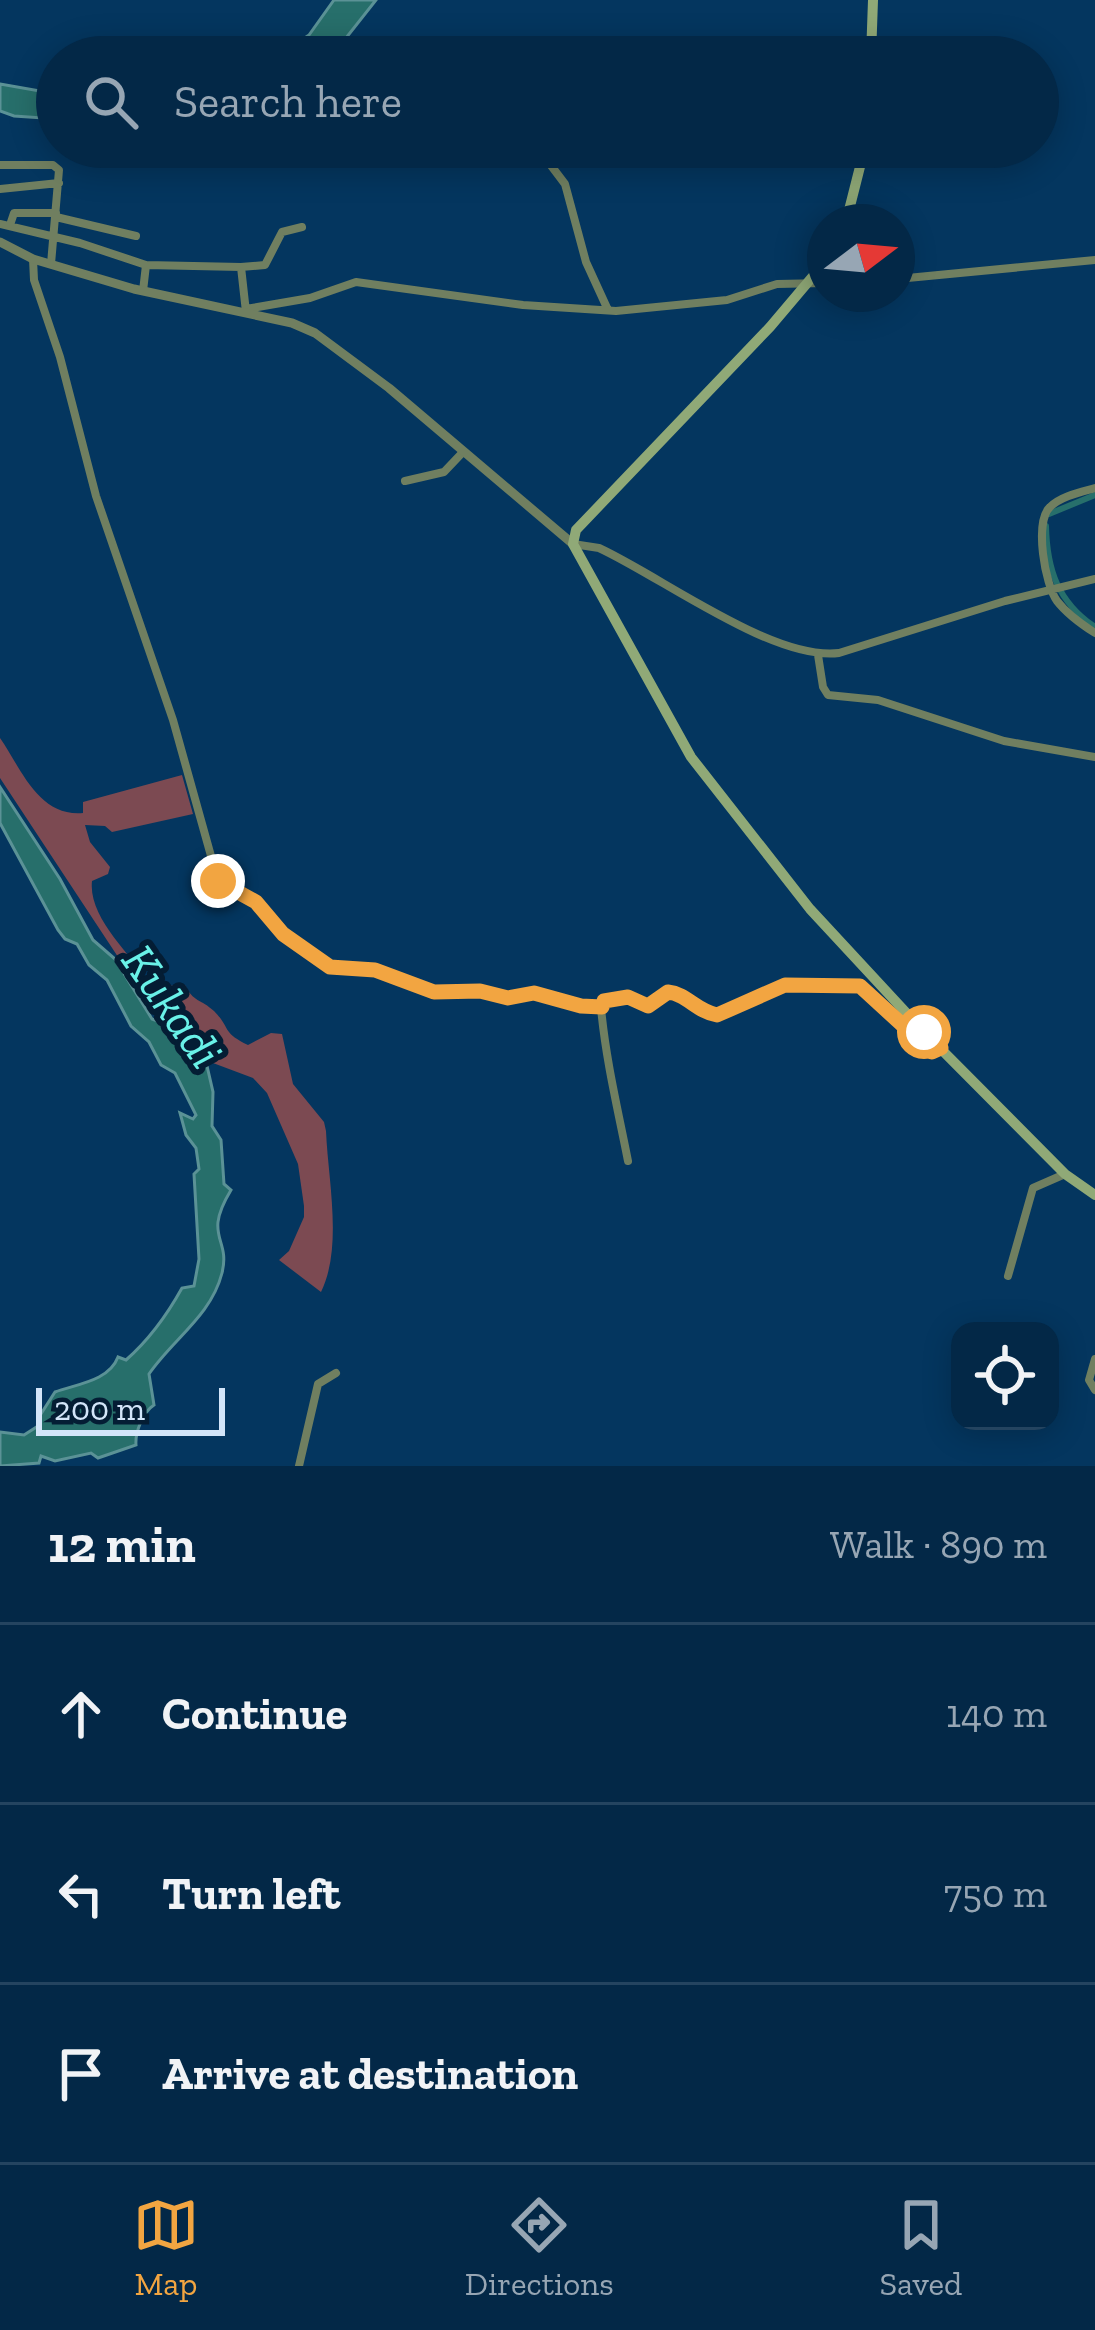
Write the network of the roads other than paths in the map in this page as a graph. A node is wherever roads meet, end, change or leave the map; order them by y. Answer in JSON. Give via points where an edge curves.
{"nodes":[{"id":1,"x":873,"y":0,"type":"edge"},
{"id":2,"x":872,"y":36,"type":"edge"},
{"id":3,"x":0,"y":165,"type":"edge"},
{"id":4,"x":36,"y":165,"type":"edge"},
{"id":5,"x":56,"y":168,"type":"edge"},
{"id":6,"x":553,"y":168,"type":"edge"},
{"id":7,"x":860,"y":168,"type":"edge"},
{"id":8,"x":59,"y":183,"type":"junction"},
{"id":9,"x":0,"y":189,"type":"edge"},
{"id":10,"x":851,"y":204,"type":"edge"},
{"id":11,"x":56,"y":215,"type":"junction"},
{"id":12,"x":5,"y":225,"type":"edge"},
{"id":13,"x":302,"y":227,"type":"dead end"},
{"id":14,"x":136,"y":236,"type":"dead end"},
{"id":15,"x":55,"y":237,"type":"junction"},
{"id":16,"x":0,"y":242,"type":"edge"},
{"id":17,"x":34,"y":259,"type":"junction"},
{"id":18,"x":1095,"y":260,"type":"edge"},
{"id":19,"x":51,"y":264,"type":"junction"},
{"id":20,"x":146,"y":265,"type":"junction"},
{"id":21,"x":241,"y":267,"type":"junction"},
{"id":22,"x":915,"y":277,"type":"edge"},
{"id":23,"x":807,"y":283,"type":"edge"},
{"id":24,"x":807,"y":286,"type":"edge"},
{"id":25,"x":143,"y":292,"type":"junction"},
{"id":26,"x":608,"y":310,"type":"junction"},
{"id":27,"x":246,"y":311,"type":"junction"},
{"id":28,"x":463,"y":452,"type":"junction"},
{"id":29,"x":405,"y":482,"type":"dead end"},
{"id":30,"x":1095,"y":488,"type":"edge"},
{"id":31,"x":573,"y":544,"type":"junction"},
{"id":32,"x":1095,"y":579,"type":"edge"},
{"id":33,"x":1058,"y":591,"type":"junction"},
{"id":34,"x":1095,"y":633,"type":"edge"},
{"id":35,"x":818,"y":655,"type":"junction"},
{"id":36,"x":1095,"y":757,"type":"edge"},
{"id":37,"x":602,"y":1007,"type":"junction"},
{"id":38,"x":941,"y":1048,"type":"junction"},
{"id":39,"x":628,"y":1161,"type":"dead end"},
{"id":40,"x":1065,"y":1174,"type":"junction"},
{"id":41,"x":1095,"y":1195,"type":"edge"},
{"id":42,"x":1008,"y":1276,"type":"dead end"},
{"id":43,"x":1095,"y":1359,"type":"edge"},
{"id":44,"x":336,"y":1373,"type":"dead end"},
{"id":45,"x":1095,"y":1390,"type":"edge"},
{"id":46,"x":299,"y":1466,"type":"edge"}],
"edges":[{"from":1,"to":2,"type":"main road"},
{"from":3,"to":4,"type":"street"},
{"from":5,"to":8,"type":"street"},
{"from":6,"to":26,"type":"street"},
{"from":7,"to":10,"type":"main road"},
{"from":8,"to":9,"type":"street"},
{"from":8,"to":11,"type":"street"},
{"from":11,"to":12,"type":"street","via":[[14,213]]},
{"from":11,"to":14,"type":"street"},
{"from":11,"to":15,"type":"street"},
{"from":12,"to":15,"type":"street"},
{"from":13,"to":21,"type":"street","via":[[282,232],[265,265]]},
{"from":15,"to":19,"type":"street"},
{"from":15,"to":20,"type":"street"},
{"from":16,"to":17,"type":"street"},
{"from":17,"to":19,"type":"street"},
{"from":17,"to":37,"type":"street","via":[[86,463],[218,881],[256,902],[283,934],[330,967],[375,970],[434,992],[534,993]]},
{"from":18,"to":22,"type":"street"},
{"from":19,"to":25,"type":"street"},
{"from":20,"to":21,"type":"street"},
{"from":20,"to":25,"type":"street"},
{"from":21,"to":27,"type":"street"},
{"from":23,"to":26,"type":"street"},
{"from":24,"to":31,"type":"main road","via":[[576,530]]},
{"from":25,"to":27,"type":"street"},
{"from":26,"to":27,"type":"street","via":[[356,282]]},
{"from":27,"to":28,"type":"street","via":[[316,333]]},
{"from":28,"to":29,"type":"street","via":[[444,472]]},
{"from":28,"to":31,"type":"street"},
{"from":30,"to":33,"type":"street","via":[[1044,514],[1043,546]]},
{"from":31,"to":35,"type":"street","via":[[590,544],[746,627]]},
{"from":31,"to":38,"type":"main road","via":[[691,757],[843,949]]},
{"from":32,"to":33,"type":"street"},
{"from":33,"to":34,"type":"street","via":[[1066,610]]},
{"from":33,"to":35,"type":"street"},
{"from":35,"to":36,"type":"street","via":[[828,695],[878,700],[1004,741]]},
{"from":37,"to":38,"type":"street","via":[[622,997],[648,1006],[668,992],[717,1015],[785,985],[860,986],[932,1052]]},
{"from":37,"to":39,"type":"street","via":[[606,1068]]},
{"from":38,"to":40,"type":"main road"},
{"from":40,"to":41,"type":"main road"},
{"from":40,"to":42,"type":"street","via":[[1033,1188]]},
{"from":43,"to":45,"type":"street"},
{"from":44,"to":46,"type":"street","via":[[317,1384]]}]}
